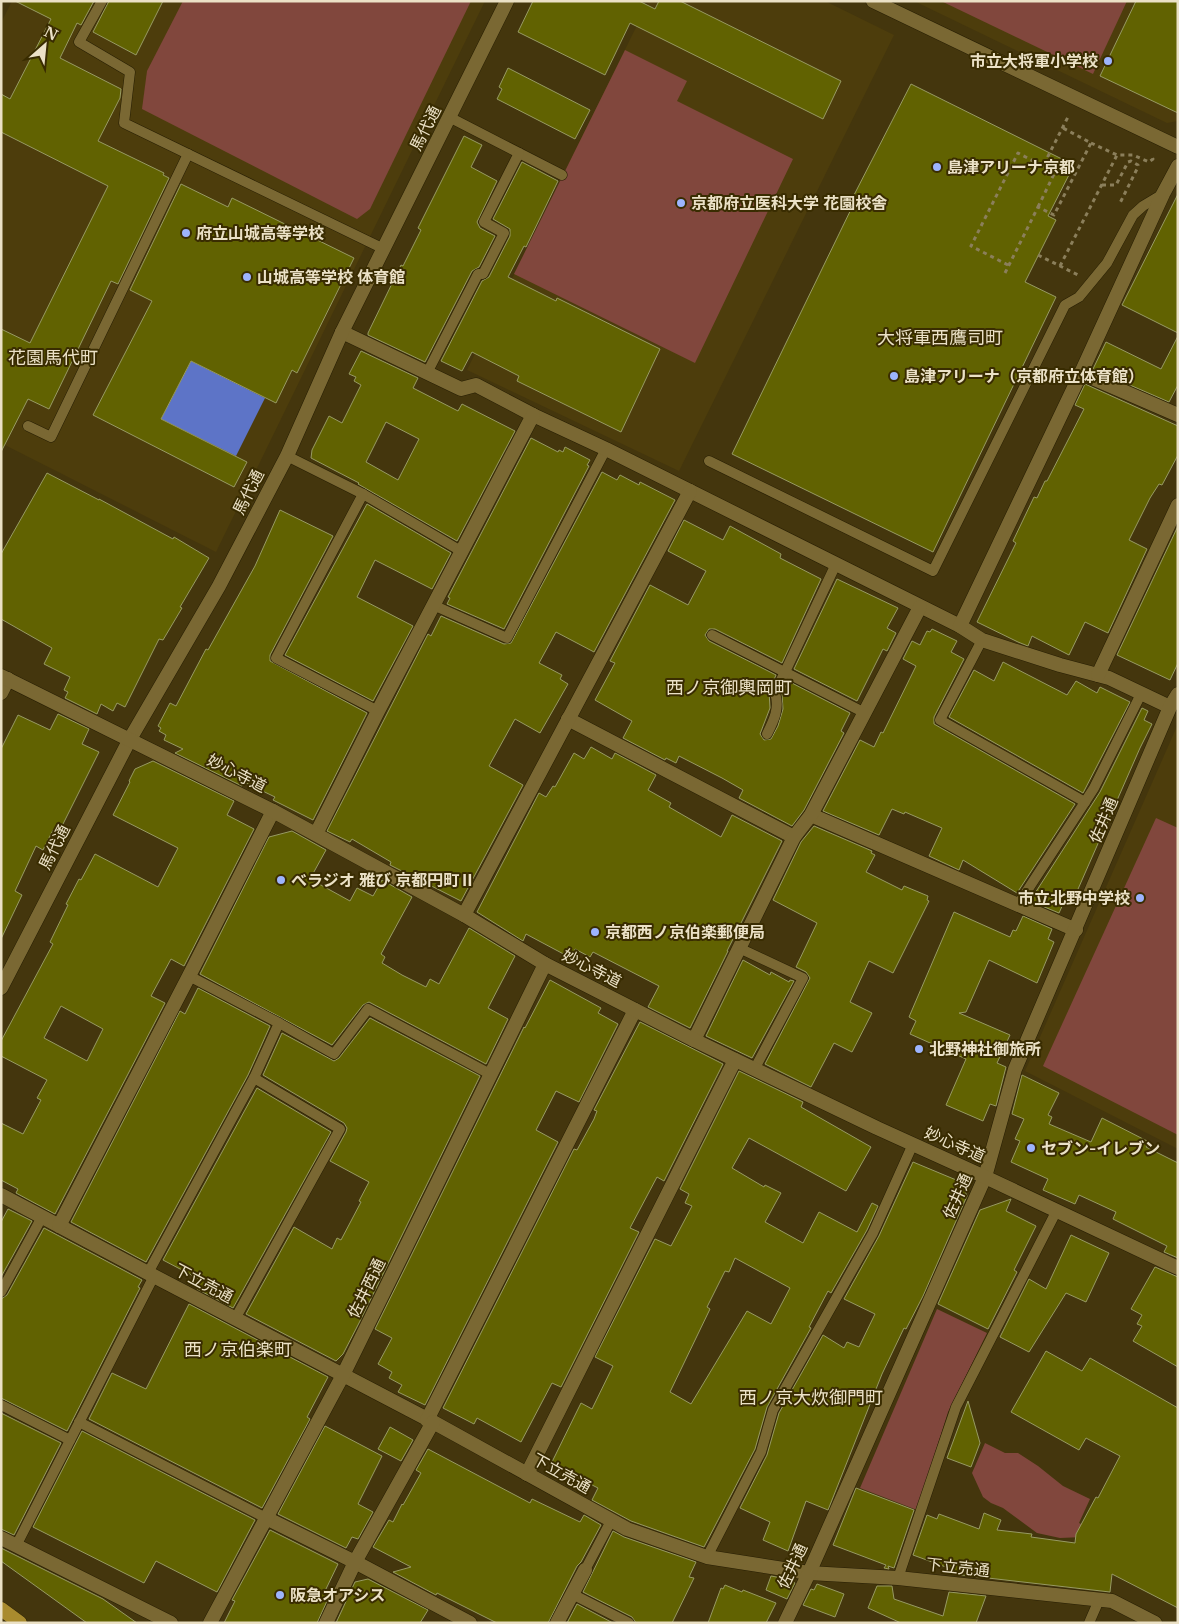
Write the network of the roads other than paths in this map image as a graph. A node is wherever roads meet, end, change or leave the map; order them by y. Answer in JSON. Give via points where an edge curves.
{"nodes":[{"id":1,"x":102,"y":1,"type":"edge"},
{"id":2,"x":507,"y":1,"type":"edge"},
{"id":3,"x":873,"y":1,"type":"edge"},
{"id":4,"x":450,"y":117,"type":"junction"},
{"id":5,"x":1178,"y":146,"type":"edge"},
{"id":6,"x":519,"y":153,"type":"junction"},
{"id":7,"x":188,"y":154,"type":"junction"},
{"id":8,"x":1178,"y":166,"type":"edge"},
{"id":9,"x":562,"y":175,"type":"dead end"},
{"id":10,"x":1163,"y":194,"type":"junction"},
{"id":11,"x":384,"y":248,"type":"junction"},
{"id":12,"x":342,"y":332,"type":"junction"},
{"id":13,"x":427,"y":373,"type":"junction"},
{"id":14,"x":1081,"y":373,"type":"junction"},
{"id":15,"x":533,"y":415,"type":"junction"},
{"id":16,"x":1178,"y":415,"type":"edge"},
{"id":17,"x":28,"y":426,"type":"dead end"},
{"id":18,"x":606,"y":449,"type":"junction"},
{"id":19,"x":287,"y":456,"type":"junction"},
{"id":20,"x":709,"y":461,"type":"dead end"},
{"id":21,"x":690,"y":491,"type":"junction"},
{"id":22,"x":364,"y":494,"type":"junction"},
{"id":23,"x":1178,"y":505,"type":"edge"},
{"id":24,"x":462,"y":551,"type":"junction"},
{"id":25,"x":836,"y":564,"type":"junction"},
{"id":26,"x":433,"y":605,"type":"junction"},
{"id":27,"x":920,"y":606,"type":"junction"},
{"id":28,"x":960,"y":626,"type":"junction"},
{"id":29,"x":712,"y":635,"type":"dead end"},
{"id":30,"x":982,"y":640,"type":"junction"},
{"id":31,"x":785,"y":672,"type":"junction"},
{"id":32,"x":1098,"y":675,"type":"junction"},
{"id":33,"x":5,"y":677,"type":"edge"},
{"id":34,"x":1,"y":693,"type":"edge"},
{"id":35,"x":1141,"y":694,"type":"junction"},
{"id":36,"x":1178,"y":694,"type":"edge"},
{"id":37,"x":1170,"y":707,"type":"junction"},
{"id":38,"x":378,"y":711,"type":"junction"},
{"id":39,"x":865,"y":713,"type":"junction"},
{"id":40,"x":568,"y":719,"type":"junction"},
{"id":41,"x":767,"y":734,"type":"dead end"},
{"id":42,"x":130,"y":739,"type":"junction"},
{"id":43,"x":1085,"y":802,"type":"junction"},
{"id":44,"x":273,"y":811,"type":"junction"},
{"id":45,"x":810,"y":815,"type":"junction"},
{"id":46,"x":316,"y":834,"type":"junction"},
{"id":47,"x":794,"y":837,"type":"junction"},
{"id":48,"x":1017,"y":906,"type":"junction"},
{"id":49,"x":464,"y":915,"type":"junction"},
{"id":50,"x":1076,"y":930,"type":"junction"},
{"id":51,"x":739,"y":948,"type":"junction"},
{"id":52,"x":545,"y":964,"type":"junction"},
{"id":53,"x":4,"y":974,"type":"edge"},
{"id":54,"x":190,"y":976,"type":"junction"},
{"id":55,"x":1,"y":988,"type":"edge"},
{"id":56,"x":635,"y":1010,"type":"junction"},
{"id":57,"x":279,"y":1023,"type":"junction"},
{"id":58,"x":694,"y":1040,"type":"junction"},
{"id":59,"x":735,"y":1060,"type":"junction"},
{"id":60,"x":754,"y":1070,"type":"junction"},
{"id":61,"x":490,"y":1074,"type":"junction"},
{"id":62,"x":254,"y":1078,"type":"junction"},
{"id":63,"x":913,"y":1144,"type":"junction"},
{"id":64,"x":985,"y":1177,"type":"junction"},
{"id":65,"x":1,"y":1195,"type":"edge"},
{"id":66,"x":1057,"y":1210,"type":"junction"},
{"id":67,"x":42,"y":1217,"type":"junction"},
{"id":68,"x":59,"y":1226,"type":"junction"},
{"id":69,"x":1178,"y":1268,"type":"edge"},
{"id":70,"x":151,"y":1275,"type":"junction"},
{"id":71,"x":1,"y":1292,"type":"edge"},
{"id":72,"x":235,"y":1319,"type":"junction"},
{"id":73,"x":343,"y":1375,"type":"junction"},
{"id":74,"x":1,"y":1404,"type":"edge"},
{"id":75,"x":430,"y":1421,"type":"junction"},
{"id":76,"x":79,"y":1422,"type":"junction"},
{"id":77,"x":70,"y":1440,"type":"junction"},
{"id":78,"x":527,"y":1474,"type":"junction"},
{"id":79,"x":266,"y":1518,"type":"junction"},
{"id":80,"x":611,"y":1521,"type":"junction"},
{"id":81,"x":1,"y":1538,"type":"edge"},
{"id":82,"x":16,"y":1546,"type":"junction"},
{"id":83,"x":707,"y":1557,"type":"junction"},
{"id":84,"x":355,"y":1562,"type":"junction"},
{"id":85,"x":585,"y":1570,"type":"joint"},
{"id":86,"x":809,"y":1573,"type":"junction"},
{"id":87,"x":898,"y":1578,"type":"junction"},
{"id":88,"x":572,"y":1594,"type":"junction"},
{"id":89,"x":1099,"y":1600,"type":"junction"},
{"id":90,"x":1,"y":1609,"type":"edge"},
{"id":91,"x":20,"y":1623,"type":"edge"},
{"id":92,"x":171,"y":1623,"type":"edge"},
{"id":93,"x":210,"y":1623,"type":"edge"},
{"id":94,"x":326,"y":1623,"type":"edge"},
{"id":95,"x":470,"y":1623,"type":"edge"},
{"id":96,"x":557,"y":1623,"type":"edge"},
{"id":97,"x":629,"y":1623,"type":"edge"},
{"id":98,"x":785,"y":1623,"type":"edge"},
{"id":99,"x":1089,"y":1623,"type":"edge"},
{"id":100,"x":1155,"y":1623,"type":"edge"}],
"edges":[{"from":1,"to":7,"type":"lane","via":[[79,42],[130,72],[124,123]]},
{"from":2,"to":4,"type":"street","name":"馬代通"},
{"from":3,"to":5,"type":"street"},
{"from":4,"to":6,"type":"lane"},
{"from":4,"to":11,"type":"street","name":"馬代通"},
{"from":6,"to":9,"type":"lane"},
{"from":6,"to":13,"type":"lane","via":[[484,222],[504,233],[483,274],[478,274]]},
{"from":7,"to":11,"type":"lane"},
{"from":7,"to":17,"type":"lane","via":[[51,437]]},
{"from":8,"to":10,"type":"street"},
{"from":10,"to":14,"type":"street"},
{"from":10,"to":20,"type":"lane","via":[[1133,215],[1107,263],[1079,297],[1066,306],[933,570]]},
{"from":11,"to":12,"type":"street","name":"馬代通"},
{"from":12,"to":13,"type":"street"},
{"from":12,"to":19,"type":"street","name":"馬代通"},
{"from":13,"to":15,"type":"street","via":[[461,389],[476,385]]},
{"from":14,"to":16,"type":"street"},
{"from":14,"to":28,"type":"street"},
{"from":15,"to":18,"type":"street"},
{"from":15,"to":24,"type":"street"},
{"from":18,"to":21,"type":"street"},
{"from":18,"to":26,"type":"lane","via":[[507,638]]},
{"from":19,"to":22,"type":"lane"},
{"from":19,"to":42,"type":"street","name":"馬代通","via":[[219,586]]},
{"from":21,"to":25,"type":"street"},
{"from":21,"to":40,"type":"street"},
{"from":22,"to":24,"type":"lane"},
{"from":22,"to":38,"type":"lane","via":[[276,658]]},
{"from":23,"to":32,"type":"street"},
{"from":24,"to":26,"type":"street"},
{"from":25,"to":27,"type":"street"},
{"from":25,"to":31,"type":"lane"},
{"from":26,"to":38,"type":"street"},
{"from":27,"to":28,"type":"street"},
{"from":27,"to":39,"type":"street"},
{"from":28,"to":30,"type":"street"},
{"from":29,"to":31,"type":"lane"},
{"from":30,"to":32,"type":"street"},
{"from":30,"to":43,"type":"lane","via":[[940,720]]},
{"from":31,"to":39,"type":"lane"},
{"from":31,"to":41,"type":"lane","via":[[775,693],[778,702]]},
{"from":32,"to":35,"type":"street"},
{"from":33,"to":34,"type":"street"},
{"from":33,"to":42,"type":"street","name":"妙心寺道"},
{"from":35,"to":37,"type":"street"},
{"from":35,"to":43,"type":"lane"},
{"from":36,"to":37,"type":"street","name":"佐井通"},
{"from":37,"to":50,"type":"street","name":"佐井通"},
{"from":38,"to":46,"type":"street"},
{"from":39,"to":45,"type":"street"},
{"from":40,"to":47,"type":"street"},
{"from":40,"to":49,"type":"street"},
{"from":42,"to":44,"type":"street","name":"妙心寺道"},
{"from":42,"to":53,"type":"street","name":"馬代通"},
{"from":43,"to":48,"type":"lane"},
{"from":44,"to":46,"type":"street","name":"妙心寺道"},
{"from":44,"to":54,"type":"street"},
{"from":45,"to":47,"type":"street"},
{"from":45,"to":48,"type":"street"},
{"from":46,"to":49,"type":"street","name":"妙心寺道"},
{"from":47,"to":51,"type":"street"},
{"from":48,"to":50,"type":"street"},
{"from":49,"to":52,"type":"street","name":"妙心寺道"},
{"from":50,"to":64,"type":"street","name":"佐井通","via":[[1015,1069]]},
{"from":51,"to":58,"type":"street"},
{"from":51,"to":60,"type":"lane","via":[[803,978]]},
{"from":52,"to":56,"type":"street","name":"妙心寺道"},
{"from":52,"to":61,"type":"street","name":"佐井西通"},
{"from":53,"to":55,"type":"street","name":"馬代通"},
{"from":54,"to":57,"type":"lane"},
{"from":54,"to":68,"type":"street"},
{"from":56,"to":58,"type":"street","name":"妙心寺道"},
{"from":56,"to":75,"type":"street"},
{"from":57,"to":61,"type":"lane","via":[[334,1054],[368,1009]]},
{"from":57,"to":62,"type":"lane"},
{"from":58,"to":59,"type":"street","name":"妙心寺道"},
{"from":59,"to":60,"type":"street","name":"妙心寺道"},
{"from":59,"to":78,"type":"street"},
{"from":60,"to":63,"type":"street","name":"妙心寺道"},
{"from":61,"to":73,"type":"street","name":"佐井西通"},
{"from":62,"to":70,"type":"lane"},
{"from":62,"to":72,"type":"lane","via":[[340,1129]]},
{"from":63,"to":64,"type":"street","name":"妙心寺道"},
{"from":63,"to":83,"type":"lane","via":[[873,1233],[772,1410],[761,1452]]},
{"from":64,"to":66,"type":"street","name":"妙心寺道"},
{"from":64,"to":86,"type":"street","name":"佐井通"},
{"from":65,"to":67,"type":"street","name":"下立売通"},
{"from":66,"to":69,"type":"street","name":"妙心寺道"},
{"from":66,"to":87,"type":"lane","via":[[956,1407]]},
{"from":67,"to":68,"type":"street","name":"下立売通"},
{"from":67,"to":71,"type":"lane"},
{"from":68,"to":70,"type":"street","name":"下立売通"},
{"from":70,"to":72,"type":"street","name":"下立売通"},
{"from":70,"to":76,"type":"lane"},
{"from":72,"to":73,"type":"street","name":"下立売通"},
{"from":73,"to":75,"type":"street","name":"下立売通"},
{"from":73,"to":79,"type":"street","name":"佐井西通"},
{"from":74,"to":77,"type":"lane"},
{"from":75,"to":78,"type":"street","name":"下立売通"},
{"from":75,"to":84,"type":"street"},
{"from":76,"to":77,"type":"lane"},
{"from":76,"to":79,"type":"lane"},
{"from":77,"to":82,"type":"lane"},
{"from":78,"to":80,"type":"street","name":"下立売通"},
{"from":79,"to":84,"type":"street"},
{"from":79,"to":93,"type":"street","name":"佐井西通"},
{"from":80,"to":83,"type":"street","name":"下立売通","via":[[627,1530]]},
{"from":80,"to":85,"type":"lane"},
{"from":81,"to":82,"type":"street"},
{"from":82,"to":92,"type":"street"},
{"from":83,"to":86,"type":"street","name":"下立売通"},
{"from":84,"to":94,"type":"street"},
{"from":84,"to":95,"type":"street"},
{"from":85,"to":88,"type":"street"},
{"from":86,"to":87,"type":"street","name":"下立売通"},
{"from":86,"to":98,"type":"street","name":"佐井通"},
{"from":87,"to":89,"type":"street","name":"下立売通"},
{"from":88,"to":96,"type":"street"},
{"from":88,"to":97,"type":"lane"},
{"from":89,"to":99,"type":"lane"},
{"from":89,"to":100,"type":"street","name":"下立売通","via":[[1112,1601]]},
{"from":90,"to":91,"type":"main road"}]}
